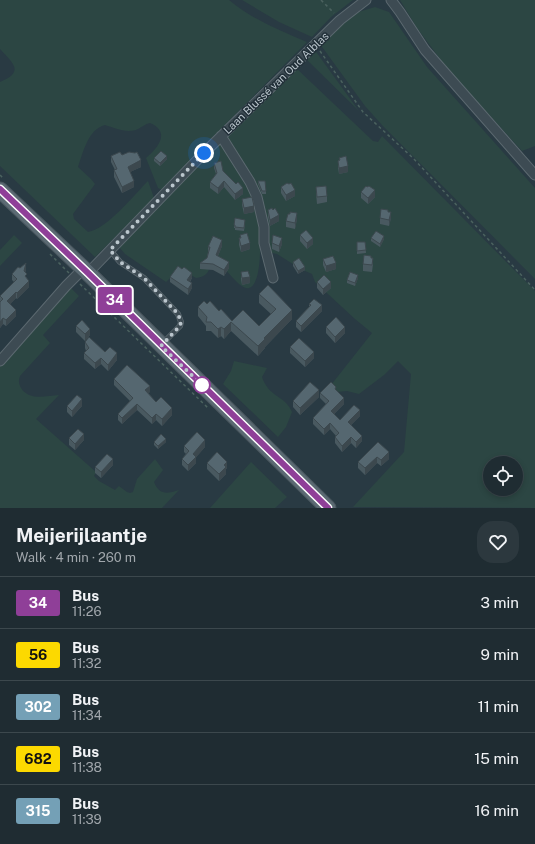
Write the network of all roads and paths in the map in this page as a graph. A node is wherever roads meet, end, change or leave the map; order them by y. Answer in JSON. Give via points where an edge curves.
{"nodes":[{"id":1,"x":321,"y":0,"type":"edge"},
{"id":2,"x":366,"y":0,"type":"edge"},
{"id":3,"x":391,"y":0,"type":"edge"},
{"id":4,"x":340,"y":20,"type":"junction"},
{"id":5,"x":316,"y":45,"type":"junction"},
{"id":6,"x":221,"y":136,"type":"junction"},
{"id":7,"x":535,"y":176,"type":"edge"},
{"id":8,"x":0,"y":190,"type":"edge"},
{"id":9,"x":46,"y":250,"type":"dead end"},
{"id":10,"x":110,"y":250,"type":"junction"},
{"id":11,"x":82,"y":273,"type":"junction"},
{"id":12,"x":273,"y":278,"type":"dead end"},
{"id":13,"x":535,"y":290,"type":"edge"},
{"id":14,"x":161,"y":346,"type":"junction"},
{"id":15,"x":0,"y":361,"type":"edge"},
{"id":16,"x":211,"y":411,"type":"dead end"},
{"id":17,"x":328,"y":508,"type":"edge"}],
"edges":[{"from":1,"to":4,"type":"path"},
{"from":2,"to":4,"type":"street","name":"Laan Blussé van Oud Alblas"},
{"from":3,"to":7,"type":"street","via":[[425,50]]},
{"from":4,"to":5,"type":"street","name":"Laan Blussé van Oud Alblas"},
{"from":5,"to":6,"type":"street","name":"Laan Blussé van Oud Alblas"},
{"from":5,"to":13,"type":"path","via":[[363,112],[413,158]]},
{"from":6,"to":10,"type":"street","name":"Laan Blussé van Oud Alblas"},
{"from":6,"to":12,"type":"street","via":[[257,197],[264,227],[264,243]]},
{"from":8,"to":11,"type":"main road"},
{"from":9,"to":11,"type":"path"},
{"from":10,"to":11,"type":"street","name":"Laan Blussé van Oud Alblas"},
{"from":10,"to":14,"type":"lane","via":[[120,262],[144,278],[178,314],[180,326]]},
{"from":11,"to":14,"type":"main road"},
{"from":11,"to":15,"type":"street","name":"Laan Blussé van Oud Alblas"},
{"from":11,"to":16,"type":"path"},
{"from":14,"to":17,"type":"main road"}]}
